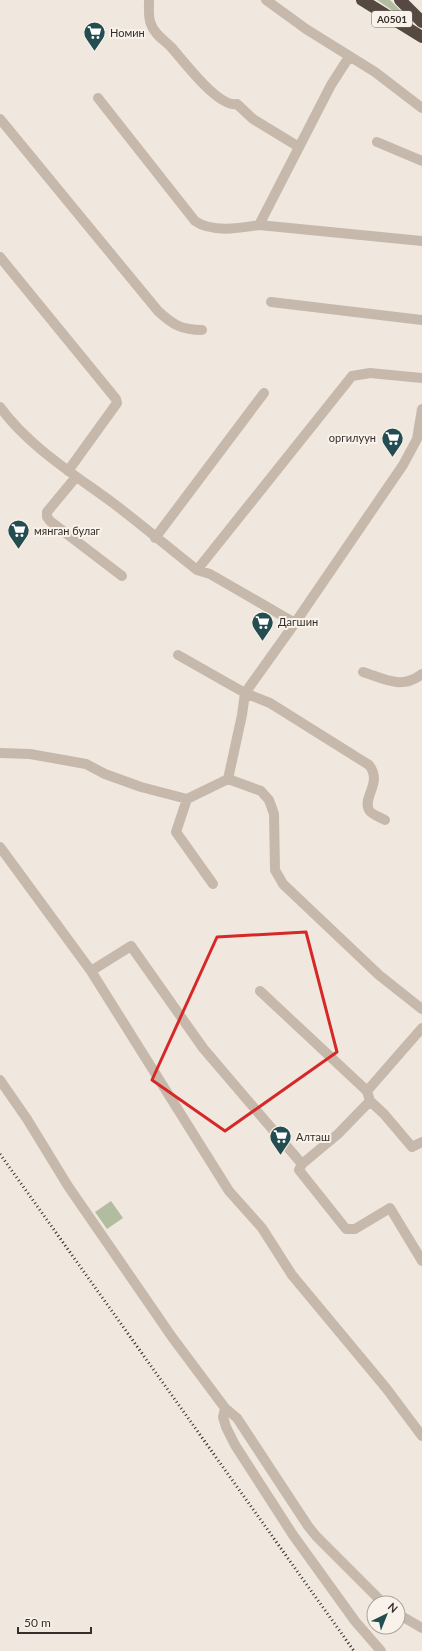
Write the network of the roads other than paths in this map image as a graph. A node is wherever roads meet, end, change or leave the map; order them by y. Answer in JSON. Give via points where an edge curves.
{"nodes":[{"id":1,"x":149,"y":0,"type":"edge"},
{"id":2,"x":266,"y":0,"type":"edge"},
{"id":3,"x":362,"y":0,"type":"edge"},
{"id":4,"x":400,"y":0,"type":"edge"},
{"id":5,"x":422,"y":22,"type":"edge"},
{"id":6,"x":422,"y":37,"type":"edge"},
{"id":7,"x":349,"y":56,"type":"junction"},
{"id":8,"x":98,"y":98,"type":"dead end"},
{"id":9,"x":422,"y":108,"type":"edge"},
{"id":10,"x":0,"y":119,"type":"edge"},
{"id":11,"x":377,"y":142,"type":"dead end"},
{"id":12,"x":299,"y":147,"type":"junction"},
{"id":13,"x":422,"y":161,"type":"edge"},
{"id":14,"x":259,"y":224,"type":"junction"},
{"id":15,"x":422,"y":241,"type":"edge"},
{"id":16,"x":0,"y":257,"type":"edge"},
{"id":17,"x":271,"y":302,"type":"dead end"},
{"id":18,"x":422,"y":320,"type":"edge"},
{"id":19,"x":202,"y":330,"type":"dead end"},
{"id":20,"x":422,"y":378,"type":"edge"},
{"id":21,"x":264,"y":393,"type":"dead end"},
{"id":22,"x":0,"y":407,"type":"edge"},
{"id":23,"x":422,"y":409,"type":"edge"},
{"id":24,"x":72,"y":474,"type":"junction"},
{"id":25,"x":155,"y":538,"type":"junction"},
{"id":26,"x":197,"y":570,"type":"junction"},
{"id":27,"x":122,"y":576,"type":"dead end"},
{"id":28,"x":295,"y":623,"type":"junction"},
{"id":29,"x":178,"y":656,"type":"dead end"},
{"id":30,"x":363,"y":672,"type":"dead end"},
{"id":31,"x":422,"y":674,"type":"edge"},
{"id":32,"x":245,"y":692,"type":"junction"},
{"id":33,"x":0,"y":753,"type":"edge"},
{"id":34,"x":228,"y":779,"type":"junction"},
{"id":35,"x":187,"y":799,"type":"junction"},
{"id":36,"x":385,"y":820,"type":"dead end"},
{"id":37,"x":0,"y":847,"type":"edge"},
{"id":38,"x":213,"y":884,"type":"dead end"},
{"id":39,"x":91,"y":971,"type":"junction"},
{"id":40,"x":260,"y":991,"type":"dead end"},
{"id":41,"x":422,"y":1009,"type":"edge"},
{"id":42,"x":422,"y":1028,"type":"edge"},
{"id":43,"x":0,"y":1080,"type":"edge"},
{"id":44,"x":366,"y":1091,"type":"junction"},
{"id":45,"x":370,"y":1101,"type":"junction"},
{"id":46,"x":422,"y":1142,"type":"edge"},
{"id":47,"x":302,"y":1164,"type":"junction"},
{"id":48,"x":422,"y":1261,"type":"edge"},
{"id":49,"x":225,"y":1408,"type":"junction"},
{"id":50,"x":422,"y":1436,"type":"edge"},
{"id":51,"x":375,"y":1595,"type":"edge"},
{"id":52,"x":406,"y":1619,"type":"edge"},
{"id":53,"x":422,"y":1628,"type":"edge"},
{"id":54,"x":381,"y":1651,"type":"edge"}],
"edges":[{"from":1,"to":12,"type":"street","via":[[150,23],[154,31],[204,85],[230,104],[237,104],[253,119]]},
{"from":2,"to":7,"type":"street"},
{"from":3,"to":6,"type":"highway","number":"A0501"},
{"from":4,"to":5,"type":"highway","number":"A0501"},
{"from":7,"to":9,"type":"street","via":[[375,72]]},
{"from":7,"to":12,"type":"street"},
{"from":8,"to":14,"type":"street","via":[[195,221],[208,227],[221,228]]},
{"from":10,"to":19,"type":"street","via":[[158,311],[172,323],[188,330]]},
{"from":11,"to":13,"type":"street"},
{"from":12,"to":14,"type":"street"},
{"from":14,"to":15,"type":"street"},
{"from":16,"to":24,"type":"street","via":[[116,399],[117,403]]},
{"from":17,"to":18,"type":"street"},
{"from":20,"to":26,"type":"street","via":[[370,373],[352,376]]},
{"from":21,"to":25,"type":"street"},
{"from":22,"to":24,"type":"street","via":[[11,422]]},
{"from":23,"to":28,"type":"street","via":[[417,439],[403,465]]},
{"from":24,"to":25,"type":"street"},
{"from":24,"to":27,"type":"street","via":[[47,512],[47,516],[50,521]]},
{"from":25,"to":26,"type":"street"},
{"from":26,"to":28,"type":"street","via":[[210,574]]},
{"from":28,"to":32,"type":"street"},
{"from":29,"to":32,"type":"street"},
{"from":30,"to":31,"type":"street","via":[[398,683],[414,681]]},
{"from":32,"to":34,"type":"street"},
{"from":32,"to":36,"type":"street","via":[[270,703],[369,765],[374,771],[375,778],[368,809]]},
{"from":33,"to":35,"type":"street","via":[[30,754],[86,764],[141,788]]},
{"from":34,"to":35,"type":"street"},
{"from":34,"to":41,"type":"street","via":[[261,791],[269,800],[274,814],[275,870],[284,884],[379,975]]},
{"from":35,"to":38,"type":"street","via":[[176,832]]},
{"from":37,"to":39,"type":"street"},
{"from":39,"to":47,"type":"street","via":[[131,946],[203,1048]]},
{"from":39,"to":50,"type":"street","via":[[229,1191],[262,1228],[292,1275],[386,1388]]},
{"from":40,"to":44,"type":"street"},
{"from":42,"to":44,"type":"street"},
{"from":43,"to":49,"type":"street","via":[[138,1289]]},
{"from":44,"to":45,"type":"street"},
{"from":45,"to":46,"type":"street","via":[[412,1147]]},
{"from":45,"to":47,"type":"street","via":[[338,1134]]},
{"from":47,"to":48,"type":"street","via":[[299,1170],[346,1229],[355,1229],[390,1208]]},
{"from":49,"to":51,"type":"street","via":[[237,1418],[316,1536]]},
{"from":49,"to":54,"type":"street","via":[[223,1417],[226,1427],[243,1458],[293,1535],[355,1621]]},
{"from":52,"to":53,"type":"street"}]}
